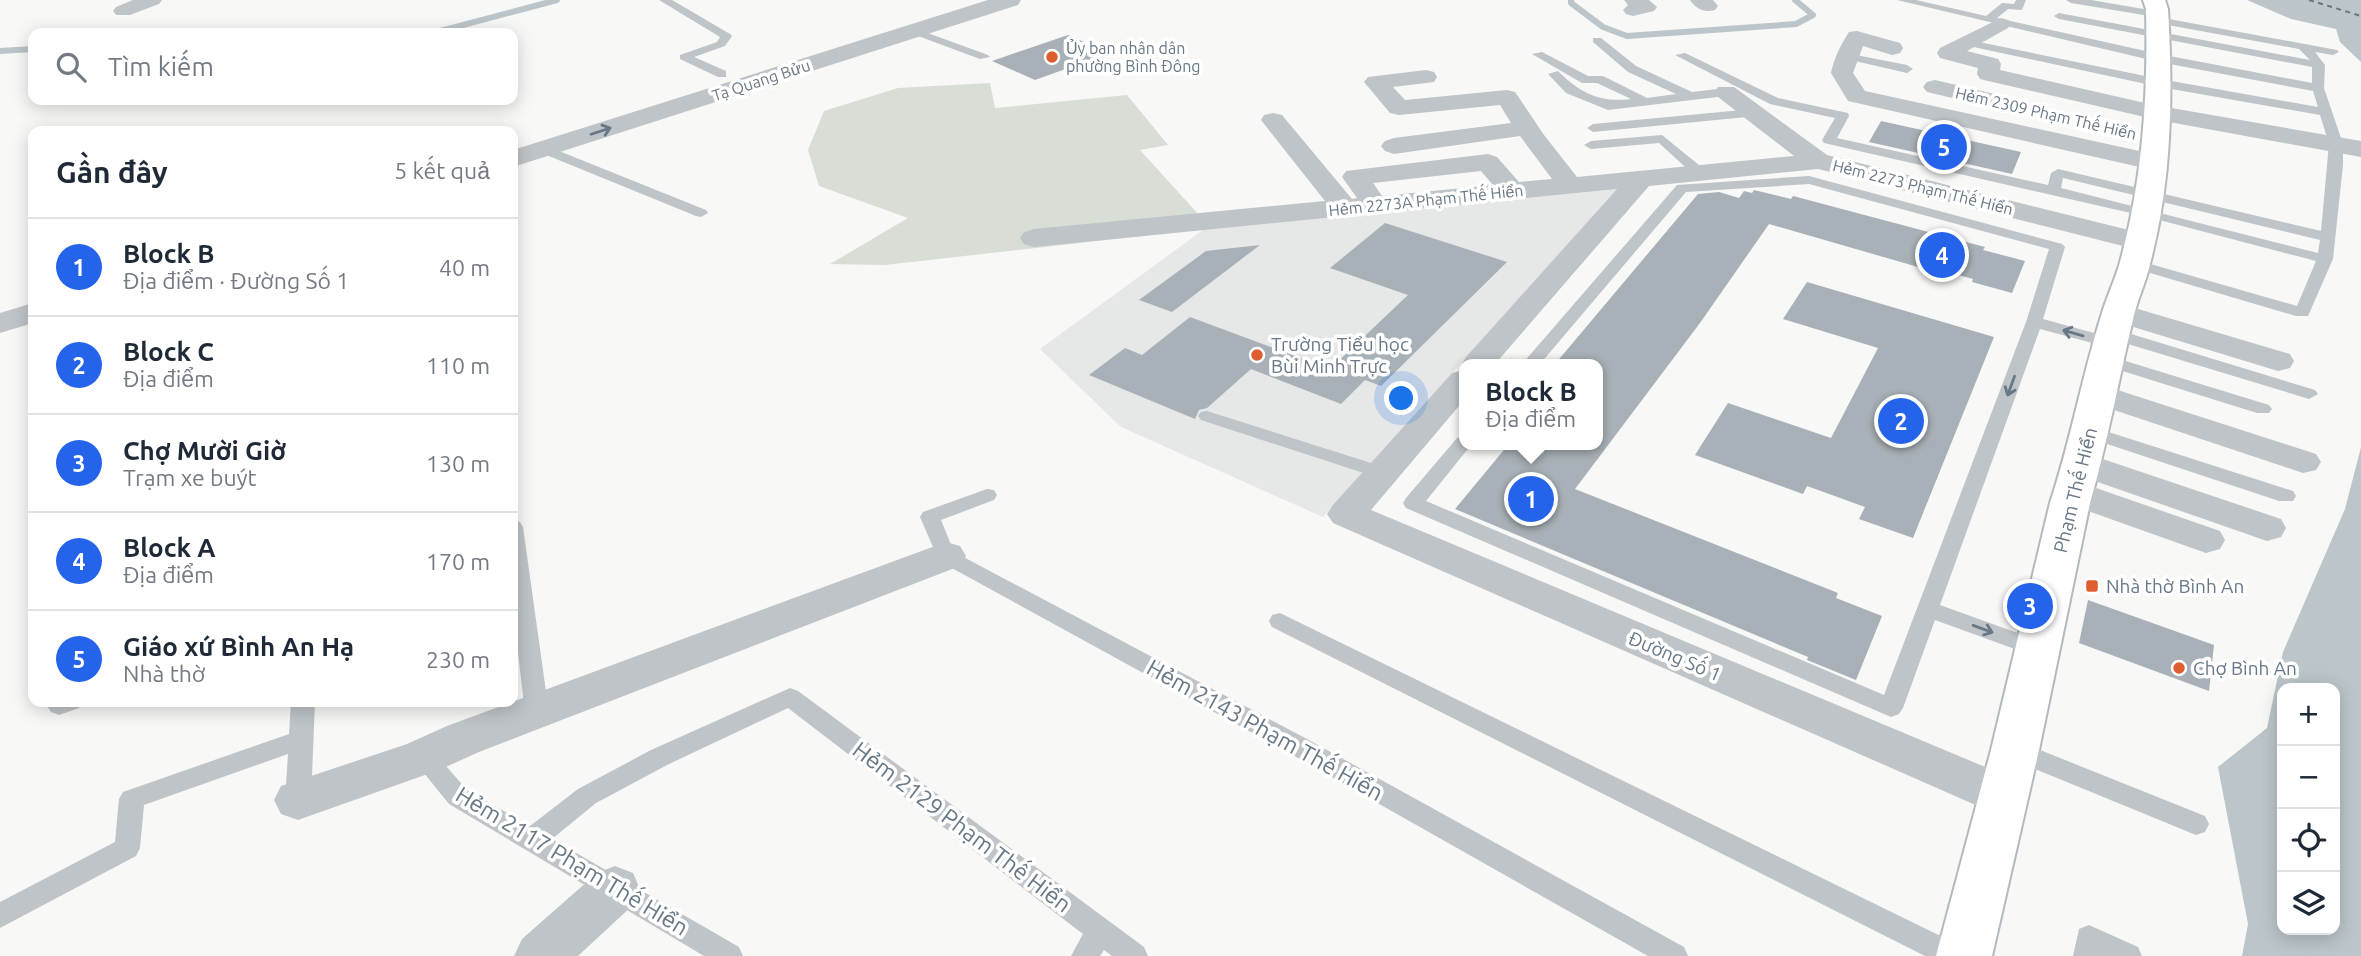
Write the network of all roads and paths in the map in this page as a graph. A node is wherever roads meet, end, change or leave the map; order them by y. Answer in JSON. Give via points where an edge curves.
{"nodes":[{"id":1,"x":152,"y":0,"type":"edge"},
{"id":2,"x":664,"y":0,"type":"edge"},
{"id":3,"x":958,"y":0,"type":"edge"},
{"id":4,"x":1010,"y":0,"type":"edge"},
{"id":5,"x":1902,"y":0,"type":"edge"},
{"id":6,"x":2021,"y":0,"type":"edge"},
{"id":7,"x":2071,"y":0,"type":"edge"},
{"id":8,"x":123,"y":10,"type":"dead end"},
{"id":9,"x":2059,"y":16,"type":"dead end"},
{"id":10,"x":892,"y":21,"type":"junction"},
{"id":11,"x":1994,"y":22,"type":"junction"},
{"id":12,"x":914,"y":31,"type":"junction"},
{"id":13,"x":1597,"y":40,"type":"dead end"},
{"id":14,"x":1851,"y":47,"type":"junction"},
{"id":15,"x":2303,"y":47,"type":"junction"},
{"id":16,"x":1892,"y":48,"type":"dead end"},
{"id":17,"x":2333,"y":52,"type":"dead end"},
{"id":18,"x":1538,"y":54,"type":"dead end"},
{"id":19,"x":1681,"y":55,"type":"dead end"},
{"id":20,"x":984,"y":57,"type":"dead end"},
{"id":21,"x":2319,"y":65,"type":"junction"},
{"id":22,"x":1908,"y":69,"type":"dead end"},
{"id":23,"x":722,"y":74,"type":"junction"},
{"id":24,"x":1554,"y":74,"type":"dead end"},
{"id":25,"x":1426,"y":77,"type":"dead end"},
{"id":26,"x":2318,"y":88,"type":"junction"},
{"id":27,"x":1726,"y":92,"type":"joint"},
{"id":28,"x":1691,"y":96,"type":"junction"},
{"id":29,"x":1921,"y":97,"type":"junction"},
{"id":30,"x":1645,"y":102,"type":"junction"},
{"id":31,"x":2151,"y":105,"type":"edge"},
{"id":32,"x":1850,"y":106,"type":"junction"},
{"id":33,"x":2325,"y":112,"type":"junction"},
{"id":34,"x":1754,"y":113,"type":"junction"},
{"id":35,"x":2049,"y":114,"type":"dead end"},
{"id":36,"x":1273,"y":120,"type":"dead end"},
{"id":37,"x":1527,"y":128,"type":"junction"},
{"id":38,"x":1593,"y":128,"type":"dead end"},
{"id":39,"x":518,"y":138,"type":"edge"},
{"id":40,"x":2336,"y":144,"type":"junction"},
{"id":41,"x":1591,"y":145,"type":"dead end"},
{"id":42,"x":1394,"y":146,"type":"dead end"},
{"id":43,"x":544,"y":149,"type":"junction"},
{"id":44,"x":2361,"y":149,"type":"edge"},
{"id":45,"x":518,"y":157,"type":"edge"},
{"id":46,"x":1818,"y":161,"type":"junction"},
{"id":47,"x":1700,"y":173,"type":"junction"},
{"id":48,"x":1640,"y":179,"type":"junction"},
{"id":49,"x":1571,"y":186,"type":"junction"},
{"id":50,"x":1346,"y":209,"type":"junction"},
{"id":51,"x":701,"y":213,"type":"dead end"},
{"id":52,"x":2328,"y":237,"type":"junction"},
{"id":53,"x":1034,"y":238,"type":"dead end"},
{"id":54,"x":2325,"y":259,"type":"junction"},
{"id":55,"x":28,"y":292,"type":"edge"},
{"id":56,"x":0,"y":301,"type":"edge"},
{"id":57,"x":2302,"y":313,"type":"joint"},
{"id":58,"x":28,"y":315,"type":"edge"},
{"id":59,"x":2035,"y":322,"type":"junction"},
{"id":60,"x":0,"y":323,"type":"edge"},
{"id":61,"x":2109,"y":349,"type":"junction"},
{"id":62,"x":1482,"y":359,"type":"edge"},
{"id":63,"x":1535,"y":359,"type":"edge"},
{"id":64,"x":2278,"y":361,"type":"dead end"},
{"id":65,"x":1459,"y":387,"type":"edge"},
{"id":66,"x":2309,"y":394,"type":"dead end"},
{"id":67,"x":2263,"y":409,"type":"dead end"},
{"id":68,"x":1208,"y":416,"type":"dead end"},
{"id":69,"x":1459,"y":449,"type":"edge"},
{"id":70,"x":2303,"y":462,"type":"dead end"},
{"id":71,"x":2082,"y":463,"type":"junction"},
{"id":72,"x":1383,"y":473,"type":"junction"},
{"id":73,"x":987,"y":495,"type":"dead end"},
{"id":74,"x":2286,"y":496,"type":"dead end"},
{"id":75,"x":2267,"y":528,"type":"dead end"},
{"id":76,"x":2206,"y":540,"type":"dead end"},
{"id":77,"x":946,"y":556,"type":"junction"},
{"id":78,"x":518,"y":566,"type":"edge"},
{"id":79,"x":1929,"y":609,"type":"junction"},
{"id":80,"x":1280,"y":621,"type":"dead end"},
{"id":81,"x":2037,"y":649,"type":"junction"},
{"id":82,"x":303,"y":707,"type":"edge"},
{"id":83,"x":537,"y":713,"type":"junction"},
{"id":84,"x":301,"y":740,"type":"junction"},
{"id":85,"x":2015,"y":750,"type":"junction"},
{"id":86,"x":423,"y":757,"type":"junction"},
{"id":87,"x":2004,"y":796,"type":"junction"},
{"id":88,"x":298,"y":800,"type":"joint"},
{"id":89,"x":2196,"y":824,"type":"dead end"},
{"id":90,"x":532,"y":840,"type":"junction"},
{"id":91,"x":615,"y":889,"type":"junction"},
{"id":92,"x":0,"y":916,"type":"edge"},
{"id":93,"x":1100,"y":931,"type":"junction"},
{"id":94,"x":541,"y":956,"type":"edge"},
{"id":95,"x":729,"y":956,"type":"edge"},
{"id":96,"x":1085,"y":956,"type":"edge"},
{"id":97,"x":1134,"y":956,"type":"edge"},
{"id":98,"x":1674,"y":956,"type":"edge"},
{"id":99,"x":1953,"y":956,"type":"edge"},
{"id":100,"x":1964,"y":956,"type":"edge"},
{"id":101,"x":2087,"y":956,"type":"edge"},
{"id":102,"x":2128,"y":956,"type":"edge"}],
"edges":[{"from":1,"to":8,"type":"street"},
{"from":2,"to":23,"type":"lane","via":[[726,36],[721,44],[684,57]]},
{"from":3,"to":10,"type":"street","name":"Tạ Quang Bửu"},
{"from":4,"to":12,"type":"street","name":"Tạ Quang Bửu"},
{"from":5,"to":11,"type":"lane"},
{"from":6,"to":11,"type":"lane","via":[[2018,8],[2006,5]]},
{"from":7,"to":31,"type":"lane"},
{"from":9,"to":31,"type":"lane"},
{"from":10,"to":12,"type":"street"},
{"from":10,"to":23,"type":"street","name":"Tạ Quang Bửu"},
{"from":11,"to":31,"type":"lane"},
{"from":11,"to":31,"type":"street","via":[[1956,48],[1990,64],[1988,74]]},
{"from":12,"to":20,"type":"lane"},
{"from":43,"to":12,"type":"street","name":"Tạ Quang Bửu","one_way":true},
{"from":13,"to":28,"type":"lane","via":[[1632,69]]},
{"from":14,"to":16,"type":"street"},
{"from":14,"to":22,"type":"lane"},
{"from":14,"to":32,"type":"street","via":[[1842,73]]},
{"from":15,"to":17,"type":"lane"},
{"from":15,"to":21,"type":"lane"},
{"from":15,"to":31,"type":"lane","via":[[2282,36]]},
{"from":18,"to":30,"type":"lane","via":[[1586,80],[1599,79]]},
{"from":19,"to":32,"type":"lane","via":[[1774,101]]},
{"from":21,"to":26,"type":"lane"},
{"from":21,"to":31,"type":"lane"},
{"from":23,"to":39,"type":"street","name":"Tạ Quang Bửu"},
{"from":24,"to":30,"type":"lane","via":[[1570,90],[1608,106]]},
{"from":25,"to":37,"type":"street","via":[[1376,82],[1399,108],[1507,97]]},
{"from":26,"to":31,"type":"lane"},
{"from":26,"to":33,"type":"lane"},
{"from":27,"to":28,"type":"lane"},
{"from":27,"to":34,"type":"street","name":"Hẻm 2273 Phạm Thế Hiển"},
{"from":28,"to":30,"type":"lane"},
{"from":29,"to":31,"type":"street"},
{"from":29,"to":32,"type":"street"},
{"from":29,"to":35,"type":"street","name":"Hẻm 2309 Phạm Thế Hiển"},
{"from":31,"to":32,"type":"lane","via":[[2058,173],[2053,191],[1829,140]]},
{"from":31,"to":33,"type":"lane"},
{"from":31,"to":40,"type":"street"},
{"from":31,"to":46,"type":"street","name":"Hẻm 2273 Phạm Thế Hiển"},
{"from":31,"to":52,"type":"lane"},
{"from":31,"to":54,"type":"lane"},
{"from":31,"to":57,"type":"lane"},
{"from":31,"to":61,"type":"main road","name":"Phạm Thế Hiển"},
{"from":33,"to":40,"type":"lane"},
{"from":34,"to":38,"type":"lane"},
{"from":34,"to":46,"type":"street","name":"Hẻm 2273 Phạm Thế Hiển"},
{"from":36,"to":50,"type":"street"},
{"from":37,"to":42,"type":"street"},
{"from":37,"to":49,"type":"street"},
{"from":40,"to":44,"type":"street"},
{"from":40,"to":52,"type":"lane"},
{"from":41,"to":47,"type":"lane","via":[[1662,139]]},
{"from":43,"to":45,"type":"street","name":"Tạ Quang Bửu"},
{"from":43,"to":51,"type":"lane"},
{"from":46,"to":47,"type":"street","name":"Hẻm 2273A Phạm Thế Hiển"},
{"from":47,"to":48,"type":"street","name":"Hẻm 2273A Phạm Thế Hiển"},
{"from":48,"to":49,"type":"street","name":"Hẻm 2273A Phạm Thế Hiển"},
{"from":48,"to":62,"type":"street"},
{"from":49,"to":50,"type":"street","name":"Hẻm 2273A Phạm Thế Hiển"},
{"from":50,"to":53,"type":"street","name":"Hẻm 2273A Phạm Thế Hiển"},
{"from":52,"to":54,"type":"lane"},
{"from":54,"to":57,"type":"lane"},
{"from":55,"to":56,"type":"street"},
{"from":58,"to":60,"type":"street"},
{"from":61,"to":59,"type":"lane","one_way":true},
{"from":59,"to":63,"type":"lane","via":[[2057,247],[1809,180],[1682,188]]},
{"from":59,"to":79,"type":"lane","one_way":true},
{"from":61,"to":64,"type":"street"},
{"from":61,"to":66,"type":"lane"},
{"from":61,"to":67,"type":"lane"},
{"from":61,"to":70,"type":"street"},
{"from":61,"to":71,"type":"main road","name":"Phạm Thế Hiển"},
{"from":65,"to":72,"type":"street"},
{"from":68,"to":72,"type":"lane"},
{"from":69,"to":79,"type":"lane","via":[[1413,503],[1891,708]]},
{"from":71,"to":74,"type":"lane"},
{"from":71,"to":75,"type":"street"},
{"from":71,"to":76,"type":"street"},
{"from":71,"to":81,"type":"main road","name":"Phạm Thế Hiển"},
{"from":72,"to":87,"type":"street","name":"Đường Số 1","via":[[1346,514]]},
{"from":73,"to":77,"type":"lane","via":[[930,517]]},
{"from":77,"to":83,"type":"street"},
{"from":77,"to":98,"type":"lane","name":"Hẻm 2143 Phạm Thế Hiển"},
{"from":78,"to":83,"type":"lane"},
{"from":79,"to":81,"type":"lane","one_way":true},
{"from":80,"to":99,"type":"lane"},
{"from":81,"to":85,"type":"main road","name":"Phạm Thế Hiển"},
{"from":82,"to":84,"type":"lane"},
{"from":83,"to":86,"type":"street"},
{"from":84,"to":88,"type":"lane"},
{"from":84,"to":92,"type":"lane","via":[[132,799],[127,848]]},
{"from":85,"to":87,"type":"main road","name":"Phạm Thế Hiển"},
{"from":85,"to":89,"type":"lane"},
{"from":86,"to":88,"type":"street"},
{"from":86,"to":90,"type":"lane","name":"Hẻm 2117 Phạm Thế Hiển","via":[[458,797]]},
{"from":87,"to":100,"type":"main road","name":"Phạm Thế Hiển"},
{"from":90,"to":91,"type":"lane","name":"Hẻm 2117 Phạm Thế Hiển"},
{"from":90,"to":93,"type":"lane","name":"Hẻm 2129 Phạm Thế Hiển","via":[[587,796],[790,697]]},
{"from":91,"to":94,"type":"street"},
{"from":91,"to":95,"type":"lane","name":"Hẻm 2117 Phạm Thế Hiển"},
{"from":93,"to":96,"type":"lane"},
{"from":93,"to":97,"type":"lane","name":"Hẻm 2129 Phạm Thế Hiển"},
{"from":101,"to":102,"type":"lane","via":[[2089,938]]}]}
